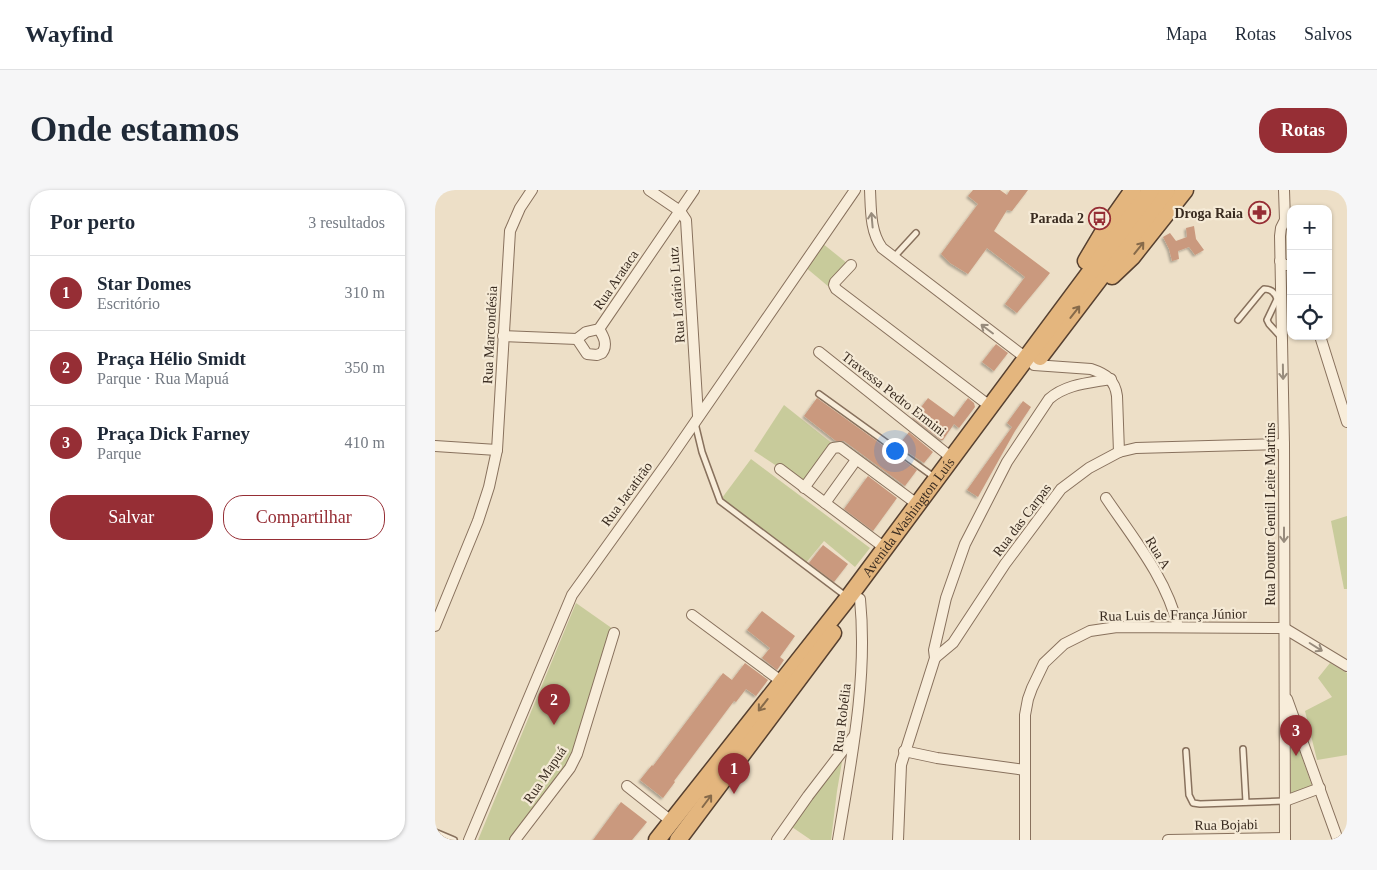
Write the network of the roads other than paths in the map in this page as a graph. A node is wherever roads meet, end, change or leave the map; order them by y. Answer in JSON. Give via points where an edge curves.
{"nodes":[{"id":1,"x":532,"y":190,"type":"edge"},
{"id":2,"x":649,"y":190,"type":"edge"},
{"id":3,"x":694,"y":190,"type":"edge"},
{"id":4,"x":855,"y":190,"type":"edge"},
{"id":5,"x":870,"y":190,"type":"edge"},
{"id":6,"x":1133,"y":190,"type":"edge"},
{"id":7,"x":1151,"y":190,"type":"edge"},
{"id":8,"x":1167,"y":190,"type":"edge"},
{"id":9,"x":1185,"y":190,"type":"edge"},
{"id":10,"x":1284,"y":190,"type":"edge"},
{"id":11,"x":681,"y":211,"type":"junction"},
{"id":12,"x":1287,"y":216,"type":"edge"},
{"id":13,"x":1287,"y":225,"type":"edge"},
{"id":14,"x":1127,"y":232,"type":"junction"},
{"id":15,"x":915,"y":233,"type":"dead end"},
{"id":16,"x":1287,"y":250,"type":"edge"},
{"id":17,"x":893,"y":257,"type":"junction"},
{"id":18,"x":1280,"y":257,"type":"junction"},
{"id":19,"x":1287,"y":264,"type":"edge"},
{"id":20,"x":851,"y":265,"type":"dead end"},
{"id":21,"x":1287,"y":276,"type":"edge"},
{"id":22,"x":1281,"y":280,"type":"junction"},
{"id":23,"x":1090,"y":292,"type":"junction"},
{"id":24,"x":1055,"y":318,"type":"junction"},
{"id":25,"x":1237,"y":320,"type":"dead end"},
{"id":26,"x":599,"y":329,"type":"junction"},
{"id":27,"x":503,"y":336,"type":"junction"},
{"id":28,"x":1282,"y":338,"type":"junction"},
{"id":29,"x":577,"y":339,"type":"junction"},
{"id":30,"x":1321,"y":340,"type":"edge"},
{"id":31,"x":819,"y":352,"type":"dead end"},
{"id":32,"x":1030,"y":362,"type":"junction"},
{"id":33,"x":1111,"y":379,"type":"junction"},
{"id":34,"x":819,"y":394,"type":"dead end"},
{"id":35,"x":991,"y":407,"type":"junction"},
{"id":36,"x":697,"y":419,"type":"junction"},
{"id":37,"x":1347,"y":422,"type":"edge"},
{"id":38,"x":1284,"y":444,"type":"junction"},
{"id":39,"x":435,"y":446,"type":"edge"},
{"id":40,"x":497,"y":450,"type":"junction"},
{"id":41,"x":1119,"y":452,"type":"junction"},
{"id":42,"x":952,"y":458,"type":"junction"},
{"id":43,"x":856,"y":460,"type":"junction"},
{"id":44,"x":781,"y":469,"type":"dead end"},
{"id":45,"x":937,"y":478,"type":"junction"},
{"id":46,"x":805,"y":488,"type":"junction"},
{"id":47,"x":1106,"y":498,"type":"dead end"},
{"id":48,"x":825,"y":503,"type":"junction"},
{"id":49,"x":917,"y":504,"type":"junction"},
{"id":50,"x":885,"y":548,"type":"junction"},
{"id":51,"x":854,"y":598,"type":"junction"},
{"id":52,"x":691,"y":614,"type":"dead end"},
{"id":53,"x":435,"y":626,"type":"edge"},
{"id":54,"x":1178,"y":628,"type":"junction"},
{"id":55,"x":1285,"y":628,"type":"junction"},
{"id":56,"x":614,"y":633,"type":"dead end"},
{"id":57,"x":935,"y":658,"type":"junction"},
{"id":58,"x":1347,"y":666,"type":"edge"},
{"id":59,"x":781,"y":681,"type":"junction"},
{"id":60,"x":1285,"y":692,"type":"junction"},
{"id":61,"x":854,"y":736,"type":"junction"},
{"id":62,"x":1243,"y":749,"type":"dead end"},
{"id":63,"x":904,"y":751,"type":"junction"},
{"id":64,"x":1186,"y":751,"type":"dead end"},
{"id":65,"x":1025,"y":770,"type":"junction"},
{"id":66,"x":627,"y":786,"type":"dead end"},
{"id":67,"x":1320,"y":788,"type":"junction"},
{"id":68,"x":1285,"y":801,"type":"junction"},
{"id":69,"x":1246,"y":802,"type":"junction"},
{"id":70,"x":671,"y":822,"type":"junction"},
{"id":71,"x":435,"y":832,"type":"edge"},
{"id":72,"x":1285,"y":839,"type":"edge"},
{"id":73,"x":454,"y":840,"type":"edge"},
{"id":74,"x":469,"y":840,"type":"edge"},
{"id":75,"x":515,"y":840,"type":"edge"},
{"id":76,"x":657,"y":840,"type":"edge"},
{"id":77,"x":678,"y":840,"type":"edge"},
{"id":78,"x":777,"y":840,"type":"edge"},
{"id":79,"x":838,"y":840,"type":"edge"},
{"id":80,"x":898,"y":840,"type":"edge"},
{"id":81,"x":1025,"y":840,"type":"edge"},
{"id":82,"x":1168,"y":840,"type":"edge"},
{"id":83,"x":1338,"y":840,"type":"edge"}],
"edges":[{"from":1,"to":27,"type":"street","name":"Rua Marcondésia","via":[[510,231]]},
{"from":2,"to":11,"type":"street"},
{"from":3,"to":11,"type":"street","name":"Rua Arataca"},
{"from":4,"to":36,"type":"street","name":"Rua Jacatirão"},
{"from":17,"to":5,"type":"street","one_way":true,"via":[[874,236]]},
{"from":6,"to":24,"type":"highway","via":[[1102,234]]},
{"from":7,"to":14,"type":"highway","name":"Avenida Washington Luís"},
{"from":8,"to":14,"type":"highway","name":"Avenida Washington Luís"},
{"from":23,"to":9,"type":"highway","one_way":true,"via":[[1132,257]]},
{"from":10,"to":12,"type":"street","name":"Rua Doutor Gentil Leite Martins"},
{"from":11,"to":26,"type":"street","name":"Rua Arataca","via":[[627,280]]},
{"from":11,"to":36,"type":"street","name":"Rua Lotário Lutz","via":[[686,220]]},
{"from":13,"to":18,"type":"street","name":"Rua Doutor Gentil Leite Martins","via":[[1281,228]]},
{"from":14,"to":23,"type":"highway","name":"Avenida Washington Luís"},
{"from":14,"to":24,"type":"highway","name":"Avenida Washington Luís"},
{"from":15,"to":17,"type":"lane"},
{"from":16,"to":18,"type":"street"},
{"from":32,"to":17,"type":"street","one_way":true},
{"from":18,"to":19,"type":"street"},
{"from":18,"to":22,"type":"street","name":"Rua Doutor Gentil Leite Martins"},
{"from":20,"to":35,"type":"street","via":[[833,285],[836,290]]},
{"from":21,"to":22,"type":"street"},
{"from":22,"to":28,"type":"street","name":"Rua Doutor Gentil Leite Martins"},
{"from":32,"to":23,"type":"highway","name":"Avenida Washington Luís","one_way":true},
{"from":24,"to":32,"type":"highway","name":"Avenida Washington Luís"},
{"from":25,"to":28,"type":"lane","via":[[1261,292],[1269,290],[1277,299],[1267,320]]},
{"from":26,"to":29,"type":"street","name":"Rua Arataca","via":[[586,332]]},
{"from":26,"to":29,"type":"street","via":[[605,344],[597,355],[587,354]]},
{"from":27,"to":29,"type":"street","name":"Rua Arataca"},
{"from":27,"to":40,"type":"street","name":"Rua Marcondésia","via":[[494,424]]},
{"from":28,"to":38,"type":"street","name":"Rua Doutor Gentil Leite Martins","one_way":true},
{"from":30,"to":37,"type":"street"},
{"from":31,"to":42,"type":"street","name":"Travessa Pedro Ermini"},
{"from":32,"to":33,"type":"street","via":[[1091,369]]},
{"from":32,"to":35,"type":"highway","name":"Avenida Washington Luís"},
{"from":32,"to":51,"type":"highway","name":"Avenida Washington Luís"},
{"from":33,"to":41,"type":"street","via":[[1117,396]]},
{"from":33,"to":57,"type":"street","via":[[1071,387],[1055,394],[1043,406],[1007,462],[958,562],[946,598]]},
{"from":34,"to":45,"type":"lane"},
{"from":35,"to":42,"type":"highway","name":"Avenida Washington Luís"},
{"from":36,"to":51,"type":"lane","via":[[703,452],[720,502]]},
{"from":36,"to":74,"type":"street","name":"Rua Jacatirão","via":[[572,595]]},
{"from":38,"to":41,"type":"street","name":"Rua das Carpas","via":[[1136,448]]},
{"from":38,"to":55,"type":"street","name":"Rua Doutor Gentil Leite Martins","one_way":true},
{"from":39,"to":40,"type":"street"},
{"from":40,"to":53,"type":"street","name":"Rua Marcondésia","via":[[477,521]]},
{"from":41,"to":57,"type":"street","name":"Rua das Carpas","via":[[1089,468],[1061,489],[1005,564],[953,643]]},
{"from":42,"to":45,"type":"highway","name":"Avenida Washington Luís"},
{"from":43,"to":46,"type":"street","via":[[840,447],[833,448]]},
{"from":43,"to":48,"type":"street"},
{"from":43,"to":49,"type":"street"},
{"from":44,"to":46,"type":"street"},
{"from":45,"to":49,"type":"highway","name":"Avenida Washington Luís"},
{"from":46,"to":48,"type":"street"},
{"from":47,"to":54,"type":"street","name":"Rua A","via":[[1150,563]]},
{"from":48,"to":50,"type":"street"},
{"from":49,"to":50,"type":"highway","name":"Avenida Washington Luís"},
{"from":50,"to":51,"type":"highway","name":"Avenida Washington Luís"},
{"from":51,"to":59,"type":"highway","name":"Avenida Washington Luís"},
{"from":51,"to":61,"type":"street","name":"Rua Robélia","via":[[863,647]]},
{"from":77,"to":51,"type":"highway","name":"Avenida Washington Luís","one_way":true},
{"from":52,"to":59,"type":"street"},
{"from":54,"to":55,"type":"street","name":"Rua Luis de França Júnior"},
{"from":54,"to":65,"type":"street","name":"Rua Luis de França Júnior","via":[[1103,628],[1090,631],[1056,650],[1044,663],[1027,699]]},
{"from":55,"to":58,"type":"street","one_way":true},
{"from":55,"to":60,"type":"street","name":"Rua Doutor Gentil Leite Martins"},
{"from":56,"to":75,"type":"street","name":"Rua Mapuá","via":[[577,754],[570,768]]},
{"from":57,"to":63,"type":"street"},
{"from":59,"to":70,"type":"highway","name":"Avenida Washington Luís","one_way":true},
{"from":60,"to":67,"type":"street"},
{"from":60,"to":68,"type":"street","name":"Rua Doutor Gentil Leite Martins"},
{"from":61,"to":78,"type":"street"},
{"from":61,"to":79,"type":"street","name":"Rua Robélia"},
{"from":62,"to":69,"type":"lane"},
{"from":63,"to":65,"type":"street"},
{"from":63,"to":80,"type":"street"},
{"from":64,"to":69,"type":"lane","via":[[1191,801],[1200,804]]},
{"from":65,"to":81,"type":"street","name":"Rua Luis de França Júnior"},
{"from":66,"to":70,"type":"street"},
{"from":67,"to":68,"type":"street"},
{"from":67,"to":83,"type":"street"},
{"from":68,"to":69,"type":"lane"},
{"from":68,"to":72,"type":"street","name":"Rua Doutor Gentil Leite Martins"},
{"from":70,"to":76,"type":"highway","name":"Avenida Washington Luís"},
{"from":71,"to":73,"type":"lane"},
{"from":72,"to":82,"type":"street","name":"Rua Bojabi"}]}
